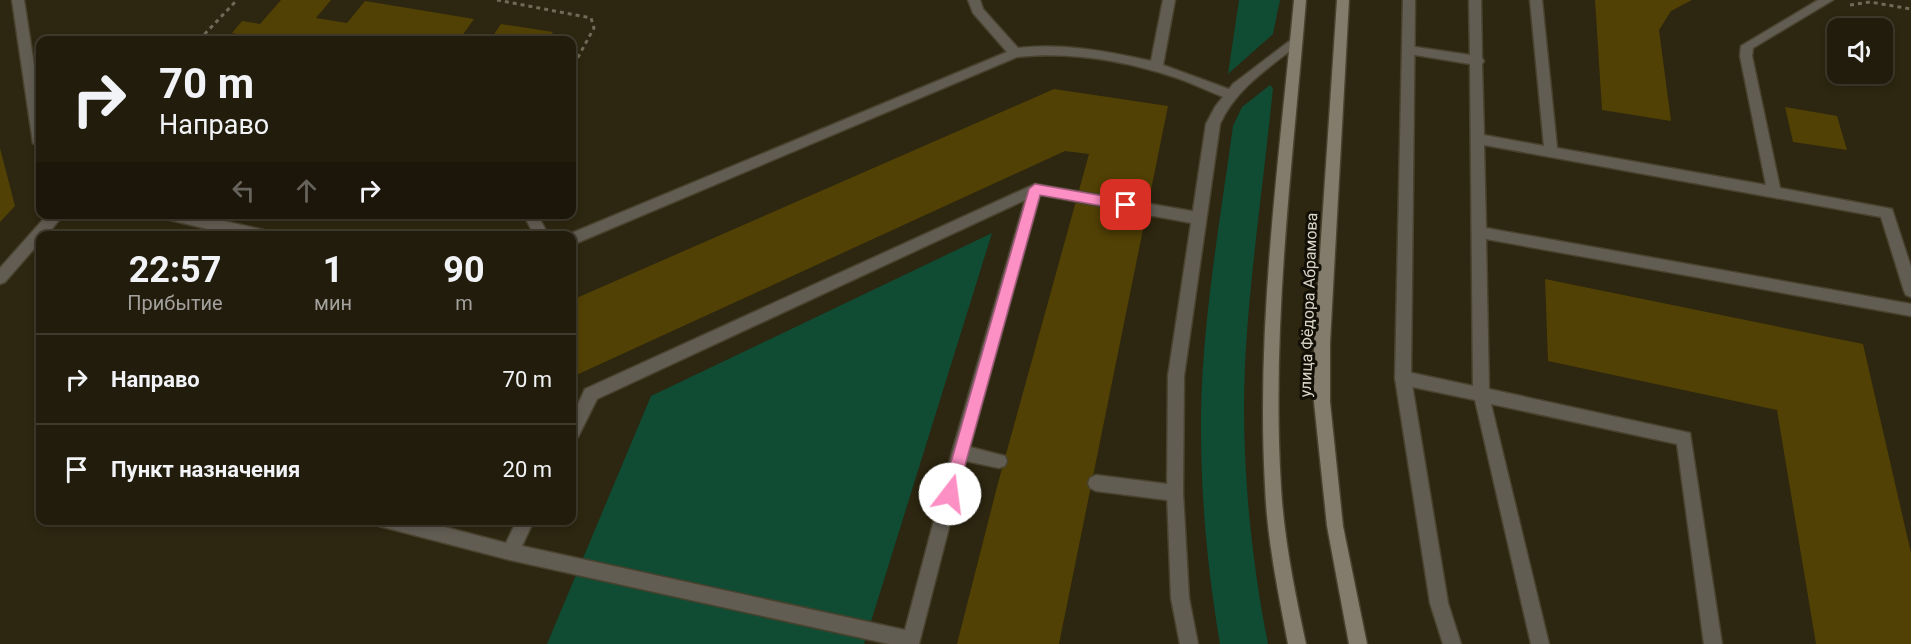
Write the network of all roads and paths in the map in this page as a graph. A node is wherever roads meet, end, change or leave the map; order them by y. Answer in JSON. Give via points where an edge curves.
{"nodes":[{"id":1,"x":18,"y":0,"type":"edge"},
{"id":2,"x":237,"y":0,"type":"edge"},
{"id":3,"x":497,"y":0,"type":"edge"},
{"id":4,"x":974,"y":0,"type":"edge"},
{"id":5,"x":1169,"y":0,"type":"edge"},
{"id":6,"x":1300,"y":0,"type":"edge"},
{"id":7,"x":1343,"y":0,"type":"edge"},
{"id":8,"x":1409,"y":0,"type":"edge"},
{"id":9,"x":1476,"y":0,"type":"edge"},
{"id":10,"x":1536,"y":0,"type":"edge"},
{"id":11,"x":1827,"y":0,"type":"edge"},
{"id":12,"x":203,"y":36,"type":"edge"},
{"id":13,"x":1296,"y":40,"type":"junction"},
{"id":14,"x":1409,"y":50,"type":"junction"},
{"id":15,"x":1015,"y":53,"type":"junction"},
{"id":16,"x":576,"y":61,"type":"edge"},
{"id":17,"x":1478,"y":61,"type":"junction"},
{"id":18,"x":1156,"y":66,"type":"junction"},
{"id":19,"x":1229,"y":94,"type":"junction"},
{"id":20,"x":36,"y":117,"type":"edge"},
{"id":21,"x":1478,"y":139,"type":"junction"},
{"id":22,"x":1551,"y":152,"type":"junction"},
{"id":23,"x":1035,"y":189,"type":"junction"},
{"id":24,"x":1774,"y":192,"type":"junction"},
{"id":25,"x":1197,"y":218,"type":"junction"},
{"id":26,"x":53,"y":219,"type":"edge"},
{"id":27,"x":188,"y":219,"type":"edge"},
{"id":28,"x":42,"y":231,"type":"edge"},
{"id":29,"x":242,"y":231,"type":"edge"},
{"id":30,"x":1479,"y":232,"type":"junction"},
{"id":31,"x":576,"y":237,"type":"edge"},
{"id":32,"x":36,"y":238,"type":"edge"},
{"id":33,"x":0,"y":278,"type":"edge"},
{"id":34,"x":1911,"y":291,"type":"edge"},
{"id":35,"x":1911,"y":310,"type":"edge"},
{"id":36,"x":1403,"y":378,"type":"junction"},
{"id":37,"x":1481,"y":394,"type":"junction"},
{"id":38,"x":576,"y":424,"type":"edge"},
{"id":39,"x":960,"y":452,"type":"junction"},
{"id":40,"x":999,"y":461,"type":"dead end"},
{"id":41,"x":1096,"y":483,"type":"dead end"},
{"id":42,"x":1175,"y":494,"type":"junction"},
{"id":43,"x":405,"y":525,"type":"edge"},
{"id":44,"x":524,"y":525,"type":"edge"},
{"id":45,"x":510,"y":552,"type":"junction"},
{"id":46,"x":909,"y":643,"type":"edge"},
{"id":47,"x":1189,"y":644,"type":"edge"},
{"id":48,"x":1297,"y":644,"type":"edge"},
{"id":49,"x":1358,"y":644,"type":"edge"},
{"id":50,"x":1452,"y":644,"type":"edge"},
{"id":51,"x":1540,"y":644,"type":"edge"},
{"id":52,"x":1713,"y":644,"type":"edge"}],
"edges":[{"from":1,"to":20,"type":"street"},
{"from":2,"to":12,"type":"path"},
{"from":3,"to":16,"type":"path","via":[[591,18],[594,28]]},
{"from":4,"to":15,"type":"street"},
{"from":5,"to":18,"type":"street"},
{"from":6,"to":13,"type":"street","name":"улица Фёдора Абрамова"},
{"from":7,"to":49,"type":"street","name":"улица Фёдора Абрамова","via":[[1322,343],[1322,402],[1335,525]]},
{"from":8,"to":14,"type":"street"},
{"from":9,"to":17,"type":"street"},
{"from":10,"to":22,"type":"street"},
{"from":11,"to":24,"type":"street","via":[[1747,46]]},
{"from":13,"to":19,"type":"street"},
{"from":13,"to":48,"type":"street","name":"улица Фёдора Абрамова","via":[[1271,336],[1270,407],[1273,489]]},
{"from":14,"to":17,"type":"street"},
{"from":14,"to":36,"type":"street"},
{"from":15,"to":18,"type":"street","via":[[1058,50]]},
{"from":15,"to":31,"type":"street"},
{"from":17,"to":21,"type":"street"},
{"from":18,"to":19,"type":"street","via":[[1200,79]]},
{"from":19,"to":25,"type":"street","via":[[1214,124]]},
{"from":21,"to":22,"type":"street"},
{"from":21,"to":30,"type":"street"},
{"from":22,"to":24,"type":"street"},
{"from":23,"to":25,"type":"street"},
{"from":23,"to":38,"type":"street","via":[[591,394]]},
{"from":23,"to":39,"type":"street"},
{"from":24,"to":34,"type":"street","via":[[1887,213]]},
{"from":25,"to":42,"type":"street","via":[[1176,376]]},
{"from":26,"to":28,"type":"street"},
{"from":27,"to":29,"type":"street"},
{"from":30,"to":35,"type":"street"},
{"from":30,"to":37,"type":"street"},
{"from":32,"to":33,"type":"street"},
{"from":36,"to":37,"type":"street"},
{"from":36,"to":50,"type":"street","via":[[1439,603]]},
{"from":37,"to":51,"type":"street"},
{"from":37,"to":52,"type":"street","via":[[1684,438]]},
{"from":39,"to":40,"type":"street"},
{"from":39,"to":46,"type":"street"},
{"from":41,"to":42,"type":"street"},
{"from":42,"to":47,"type":"street","via":[[1180,598]]},
{"from":43,"to":45,"type":"street"},
{"from":44,"to":45,"type":"street"},
{"from":45,"to":46,"type":"street"}]}
